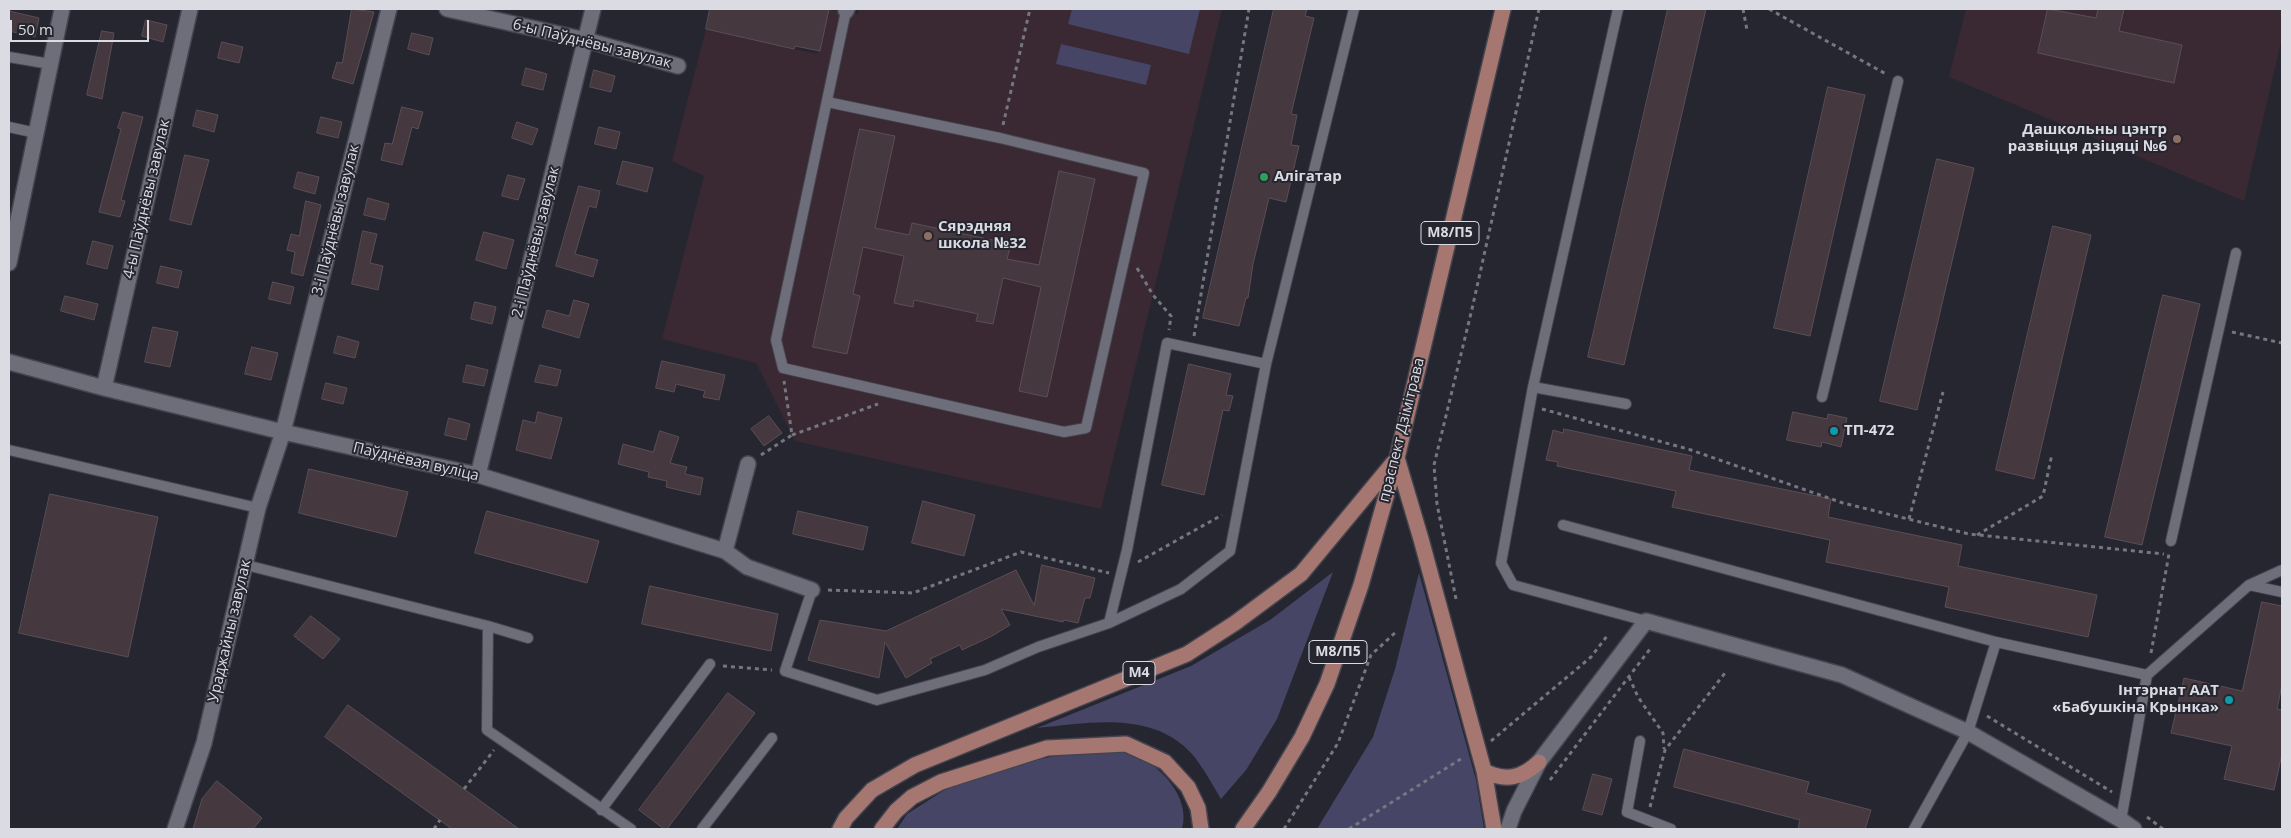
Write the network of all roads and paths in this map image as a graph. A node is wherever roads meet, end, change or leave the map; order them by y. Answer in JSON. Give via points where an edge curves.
{"nodes":[{"id":1,"x":62,"y":9,"type":"edge"},
{"id":2,"x":190,"y":9,"type":"edge"},
{"id":3,"x":390,"y":9,"type":"edge"},
{"id":4,"x":447,"y":9,"type":"edge"},
{"id":5,"x":593,"y":9,"type":"edge"},
{"id":6,"x":1030,"y":9,"type":"edge"},
{"id":7,"x":1249,"y":9,"type":"edge"},
{"id":8,"x":1354,"y":9,"type":"edge"},
{"id":9,"x":1503,"y":9,"type":"edge"},
{"id":10,"x":1539,"y":9,"type":"edge"},
{"id":11,"x":1618,"y":9,"type":"edge"},
{"id":12,"x":1743,"y":9,"type":"edge"},
{"id":13,"x":1769,"y":9,"type":"edge"},
{"id":14,"x":847,"y":10,"type":"edge"},
{"id":15,"x":1747,"y":30,"type":"dead end"},
{"id":16,"x":586,"y":40,"type":"junction"},
{"id":17,"x":9,"y":57,"type":"edge"},
{"id":18,"x":50,"y":64,"type":"junction"},
{"id":19,"x":678,"y":66,"type":"dead end"},
{"id":20,"x":1898,"y":81,"type":"joint"},
{"id":21,"x":827,"y":102,"type":"junction"},
{"id":22,"x":9,"y":127,"type":"edge"},
{"id":23,"x":36,"y":133,"type":"junction"},
{"id":24,"x":1000,"y":138,"type":"junction"},
{"id":25,"x":1126,"y":249,"type":"junction"},
{"id":26,"x":2236,"y":253,"type":"dead end"},
{"id":27,"x":9,"y":263,"type":"edge"},
{"id":28,"x":2219,"y":330,"type":"junction"},
{"id":29,"x":1167,"y":343,"type":"junction"},
{"id":30,"x":2282,"y":343,"type":"edge"},
{"id":31,"x":1192,"y":348,"type":"junction"},
{"id":32,"x":9,"y":362,"type":"edge"},
{"id":33,"x":1266,"y":364,"type":"junction"},
{"id":34,"x":783,"y":368,"type":"junction"},
{"id":35,"x":1533,"y":387,"type":"junction"},
{"id":36,"x":104,"y":388,"type":"junction"},
{"id":37,"x":1943,"y":392,"type":"dead end"},
{"id":38,"x":903,"y":395,"type":"junction"},
{"id":39,"x":1822,"y":397,"type":"dead end"},
{"id":40,"x":1626,"y":404,"type":"dead end"},
{"id":41,"x":1530,"y":405,"type":"junction"},
{"id":42,"x":283,"y":432,"type":"junction"},
{"id":43,"x":792,"y":435,"type":"junction"},
{"id":44,"x":9,"y":450,"type":"edge"},
{"id":45,"x":2052,"y":454,"type":"dead end"},
{"id":46,"x":1397,"y":458,"type":"junction"},
{"id":47,"x":748,"y":464,"type":"joint"},
{"id":48,"x":478,"y":475,"type":"junction"},
{"id":49,"x":1239,"y":506,"type":"junction"},
{"id":50,"x":258,"y":508,"type":"junction"},
{"id":51,"x":1909,"y":519,"type":"junction"},
{"id":52,"x":1563,"y":525,"type":"dead end"},
{"id":53,"x":1977,"y":535,"type":"junction"},
{"id":54,"x":2171,"y":541,"type":"joint"},
{"id":55,"x":725,"y":551,"type":"junction"},
{"id":56,"x":2168,"y":555,"type":"junction"},
{"id":57,"x":246,"y":565,"type":"junction"},
{"id":58,"x":2282,"y":570,"type":"edge"},
{"id":59,"x":1120,"y":576,"type":"junction"},
{"id":60,"x":2249,"y":585,"type":"junction"},
{"id":61,"x":812,"y":590,"type":"junction"},
{"id":62,"x":2282,"y":592,"type":"edge"},
{"id":63,"x":1458,"y":604,"type":"dead end"},
{"id":64,"x":1646,"y":621,"type":"junction"},
{"id":65,"x":1109,"y":623,"type":"junction"},
{"id":66,"x":488,"y":626,"type":"junction"},
{"id":67,"x":1397,"y":631,"type":"dead end"},
{"id":68,"x":528,"y":638,"type":"dead end"},
{"id":69,"x":1996,"y":642,"type":"junction"},
{"id":70,"x":1650,"y":649,"type":"dead end"},
{"id":71,"x":710,"y":664,"type":"joint"},
{"id":72,"x":785,"y":671,"type":"junction"},
{"id":73,"x":1725,"y":673,"type":"dead end"},
{"id":74,"x":2147,"y":675,"type":"junction"},
{"id":75,"x":1629,"y":677,"type":"junction"},
{"id":76,"x":1976,"y":709,"type":"junction"},
{"id":77,"x":1490,"y":731,"type":"dead end"},
{"id":78,"x":1968,"y":732,"type":"junction"},
{"id":79,"x":772,"y":738,"type":"dead end"},
{"id":80,"x":502,"y":740,"type":"junction"},
{"id":81,"x":1640,"y":741,"type":"dead end"},
{"id":82,"x":1494,"y":750,"type":"dead end"},
{"id":83,"x":1664,"y":750,"type":"junction"},
{"id":84,"x":1540,"y":762,"type":"junction"},
{"id":85,"x":1484,"y":771,"type":"junction"},
{"id":86,"x":1547,"y":784,"type":"dead end"},
{"id":87,"x":464,"y":789,"type":"dead end"},
{"id":88,"x":2125,"y":800,"type":"junction"},
{"id":89,"x":602,"y":810,"type":"junction"},
{"id":90,"x":440,"y":820,"type":"dead end"},
{"id":91,"x":1647,"y":820,"type":"junction"},
{"id":92,"x":2121,"y":820,"type":"junction"},
{"id":93,"x":175,"y":829,"type":"edge"},
{"id":94,"x":434,"y":829,"type":"edge"},
{"id":95,"x":631,"y":829,"type":"edge"},
{"id":96,"x":702,"y":829,"type":"edge"},
{"id":97,"x":840,"y":829,"type":"edge"},
{"id":98,"x":882,"y":829,"type":"edge"},
{"id":99,"x":1201,"y":829,"type":"edge"},
{"id":100,"x":1243,"y":829,"type":"edge"},
{"id":101,"x":1284,"y":829,"type":"edge"},
{"id":102,"x":1494,"y":829,"type":"edge"},
{"id":103,"x":1508,"y":829,"type":"edge"},
{"id":104,"x":1670,"y":829,"type":"edge"},
{"id":105,"x":1914,"y":829,"type":"edge"},
{"id":106,"x":2134,"y":829,"type":"edge"},
{"id":107,"x":2163,"y":829,"type":"edge"}],
"edges":[{"from":1,"to":18,"type":"street"},
{"from":2,"to":36,"type":"street","name":"4-ы Паўднёвы завулак"},
{"from":3,"to":42,"type":"street","name":"3-і Паўднёвы завулак"},
{"from":4,"to":16,"type":"street","name":"6-ы Паўднёвы завулак"},
{"from":5,"to":16,"type":"street","name":"2-і Паўднёвы завулак"},
{"from":6,"to":24,"type":"path"},
{"from":7,"to":31,"type":"path"},
{"from":8,"to":33,"type":"lane"},
{"from":9,"to":46,"type":"main road","name":"праспект Дзімітрава","number":"М8/П5"},
{"from":10,"to":63,"type":"path","via":[[1434,465],[1437,504]]},
{"from":11,"to":35,"type":"lane"},
{"from":12,"to":15,"type":"path"},
{"from":13,"to":20,"type":"path"},
{"from":14,"to":21,"type":"lane"},
{"from":16,"to":19,"type":"street","name":"6-ы Паўднёвы завулак"},
{"from":16,"to":48,"type":"street","name":"2-і Паўднёвы завулак"},
{"from":17,"to":18,"type":"lane"},
{"from":18,"to":23,"type":"street"},
{"from":20,"to":39,"type":"lane"},
{"from":21,"to":24,"type":"lane"},
{"from":21,"to":34,"type":"lane","via":[[776,340]]},
{"from":22,"to":23,"type":"lane"},
{"from":23,"to":27,"type":"street"},
{"from":24,"to":25,"type":"lane","via":[[1144,173]]},
{"from":25,"to":29,"type":"path","via":[[1153,296],[1171,316]]},
{"from":25,"to":38,"type":"lane","via":[[1086,428],[1064,432]]},
{"from":26,"to":28,"type":"lane"},
{"from":28,"to":30,"type":"path"},
{"from":28,"to":54,"type":"lane"},
{"from":29,"to":31,"type":"lane"},
{"from":29,"to":59,"type":"lane"},
{"from":31,"to":33,"type":"lane"},
{"from":32,"to":36,"type":"street","name":"Паўднёвая вуліца"},
{"from":33,"to":49,"type":"lane"},
{"from":34,"to":38,"type":"lane"},
{"from":34,"to":43,"type":"path"},
{"from":35,"to":40,"type":"lane"},
{"from":35,"to":41,"type":"lane"},
{"from":36,"to":42,"type":"street","name":"Паўднёвая вуліца"},
{"from":37,"to":51,"type":"path"},
{"from":38,"to":43,"type":"path"},
{"from":41,"to":51,"type":"path","via":[[1688,448],[1843,503]]},
{"from":41,"to":64,"type":"lane","via":[[1501,563],[1513,585]]},
{"from":42,"to":48,"type":"street","name":"Паўднёвая вуліца"},
{"from":42,"to":50,"type":"street","name":"Ураджайны завулак"},
{"from":43,"to":47,"type":"path"},
{"from":44,"to":50,"type":"lane"},
{"from":45,"to":53,"type":"path","via":[[2043,496]]},
{"from":46,"to":85,"type":"main road"},
{"from":46,"to":97,"type":"main road","number":"М4","via":[[1301,574],[1235,623],[1187,654],[915,765],[872,790]]},
{"from":46,"to":100,"type":"main road","name":"праспект Дзімітрава","number":"М8/П5","via":[[1361,585],[1327,684],[1302,737]]},
{"from":47,"to":55,"type":"street"},
{"from":48,"to":55,"type":"street","name":"Паўднёвая вуліца"},
{"from":49,"to":59,"type":"path","via":[[1144,558]]},
{"from":49,"to":65,"type":"lane","via":[[1230,551],[1181,589]]},
{"from":50,"to":57,"type":"street","name":"Ураджайны завулак"},
{"from":51,"to":53,"type":"path"},
{"from":52,"to":69,"type":"lane"},
{"from":53,"to":56,"type":"path"},
{"from":54,"to":56,"type":"path"},
{"from":55,"to":61,"type":"street","name":"Паўднёвая вуліца","via":[[747,567]]},
{"from":56,"to":74,"type":"path"},
{"from":57,"to":66,"type":"lane"},
{"from":57,"to":93,"type":"street","name":"Ураджайны завулак","via":[[204,743]]},
{"from":58,"to":60,"type":"lane"},
{"from":59,"to":61,"type":"path","via":[[1021,552],[913,593]]},
{"from":59,"to":65,"type":"lane"},
{"from":60,"to":62,"type":"lane"},
{"from":60,"to":74,"type":"lane"},
{"from":61,"to":72,"type":"lane"},
{"from":64,"to":78,"type":"street","via":[[1842,675]]},
{"from":64,"to":84,"type":"street"},
{"from":65,"to":72,"type":"lane","via":[[1038,647],[985,670],[877,700]]},
{"from":66,"to":68,"type":"lane"},
{"from":66,"to":80,"type":"lane","via":[[487,730]]},
{"from":67,"to":101,"type":"path","via":[[1371,655],[1338,742]]},
{"from":69,"to":74,"type":"lane"},
{"from":69,"to":76,"type":"lane"},
{"from":70,"to":75,"type":"path"},
{"from":71,"to":72,"type":"path"},
{"from":71,"to":89,"type":"lane"},
{"from":73,"to":83,"type":"path"},
{"from":74,"to":88,"type":"lane"},
{"from":75,"to":83,"type":"path","via":[[1638,697],[1663,733]]},
{"from":75,"to":86,"type":"path"},
{"from":76,"to":78,"type":"lane"},
{"from":76,"to":88,"type":"path"},
{"from":77,"to":82,"type":"path"},
{"from":78,"to":92,"type":"street"},
{"from":78,"to":105,"type":"lane"},
{"from":79,"to":96,"type":"lane"},
{"from":80,"to":87,"type":"path"},
{"from":80,"to":89,"type":"lane"},
{"from":81,"to":91,"type":"lane","via":[[1627,812]]},
{"from":83,"to":91,"type":"path"},
{"from":84,"to":85,"type":"main road","via":[[1529,771],[1511,778]]},
{"from":84,"to":103,"type":"street"},
{"from":85,"to":102,"type":"main road"},
{"from":88,"to":92,"type":"lane"},
{"from":88,"to":107,"type":"path"},
{"from":89,"to":95,"type":"lane"},
{"from":90,"to":94,"type":"path"},
{"from":91,"to":104,"type":"lane"},
{"from":92,"to":106,"type":"street"},
{"from":98,"to":99,"type":"main road","via":[[912,797],[941,782],[1047,748],[1126,744],[1166,762],[1188,787],[1198,808]]}]}
